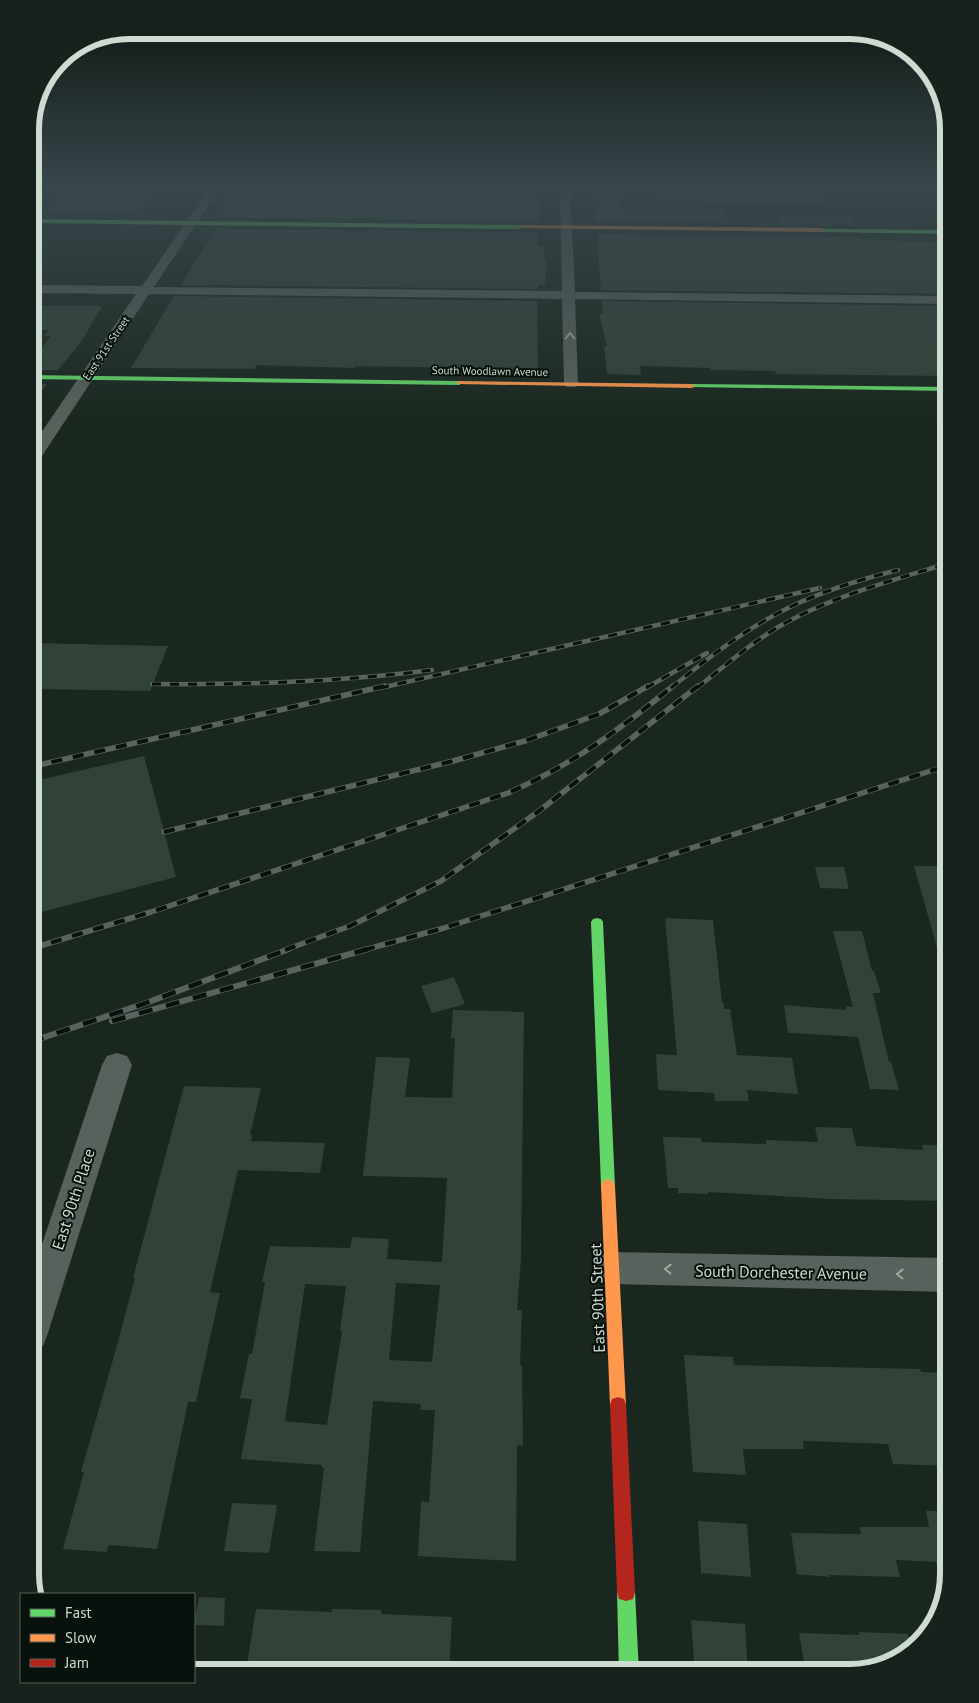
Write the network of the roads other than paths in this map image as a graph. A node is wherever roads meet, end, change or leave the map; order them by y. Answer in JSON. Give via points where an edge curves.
{"nodes":[{"id":1,"x":162,"y":265,"type":"edge"},
{"id":2,"x":568,"y":265,"type":"edge"},
{"id":3,"x":39,"y":289,"type":"edge"},
{"id":4,"x":145,"y":290,"type":"junction"},
{"id":5,"x":569,"y":296,"type":"junction"},
{"id":6,"x":940,"y":300,"type":"edge"},
{"id":7,"x":39,"y":377,"type":"edge"},
{"id":8,"x":86,"y":378,"type":"junction"},
{"id":9,"x":572,"y":384,"type":"junction"},
{"id":10,"x":940,"y":389,"type":"edge"},
{"id":11,"x":39,"y":447,"type":"edge"},
{"id":12,"x":597,"y":922,"type":"dead end"},
{"id":13,"x":117,"y":1065,"type":"dead end"},
{"id":14,"x":612,"y":1268,"type":"junction"},
{"id":15,"x":940,"y":1275,"type":"edge"},
{"id":16,"x":39,"y":1305,"type":"edge"},
{"id":17,"x":630,"y":1664,"type":"edge"}],
"edges":[{"from":1,"to":4,"type":"street","name":"East 91st Street"},
{"from":2,"to":5,"type":"street"},
{"from":3,"to":4,"type":"street"},
{"from":4,"to":5,"type":"street"},
{"from":4,"to":8,"type":"street","name":"East 91st Street"},
{"from":5,"to":6,"type":"street"},
{"from":9,"to":5,"type":"street","one_way":true},
{"from":7,"to":8,"type":"street","name":"South Woodlawn Avenue"},
{"from":8,"to":9,"type":"street","name":"South Woodlawn Avenue"},
{"from":8,"to":11,"type":"street","name":"East 91st Street"},
{"from":9,"to":10,"type":"street","name":"South Woodlawn Avenue"},
{"from":12,"to":14,"type":"street","name":"East 90th Street"},
{"from":13,"to":16,"type":"street","name":"East 90th Place"},
{"from":15,"to":14,"type":"street","name":"South Dorchester Avenue","one_way":true},
{"from":14,"to":17,"type":"street","name":"East 90th Street"}]}
